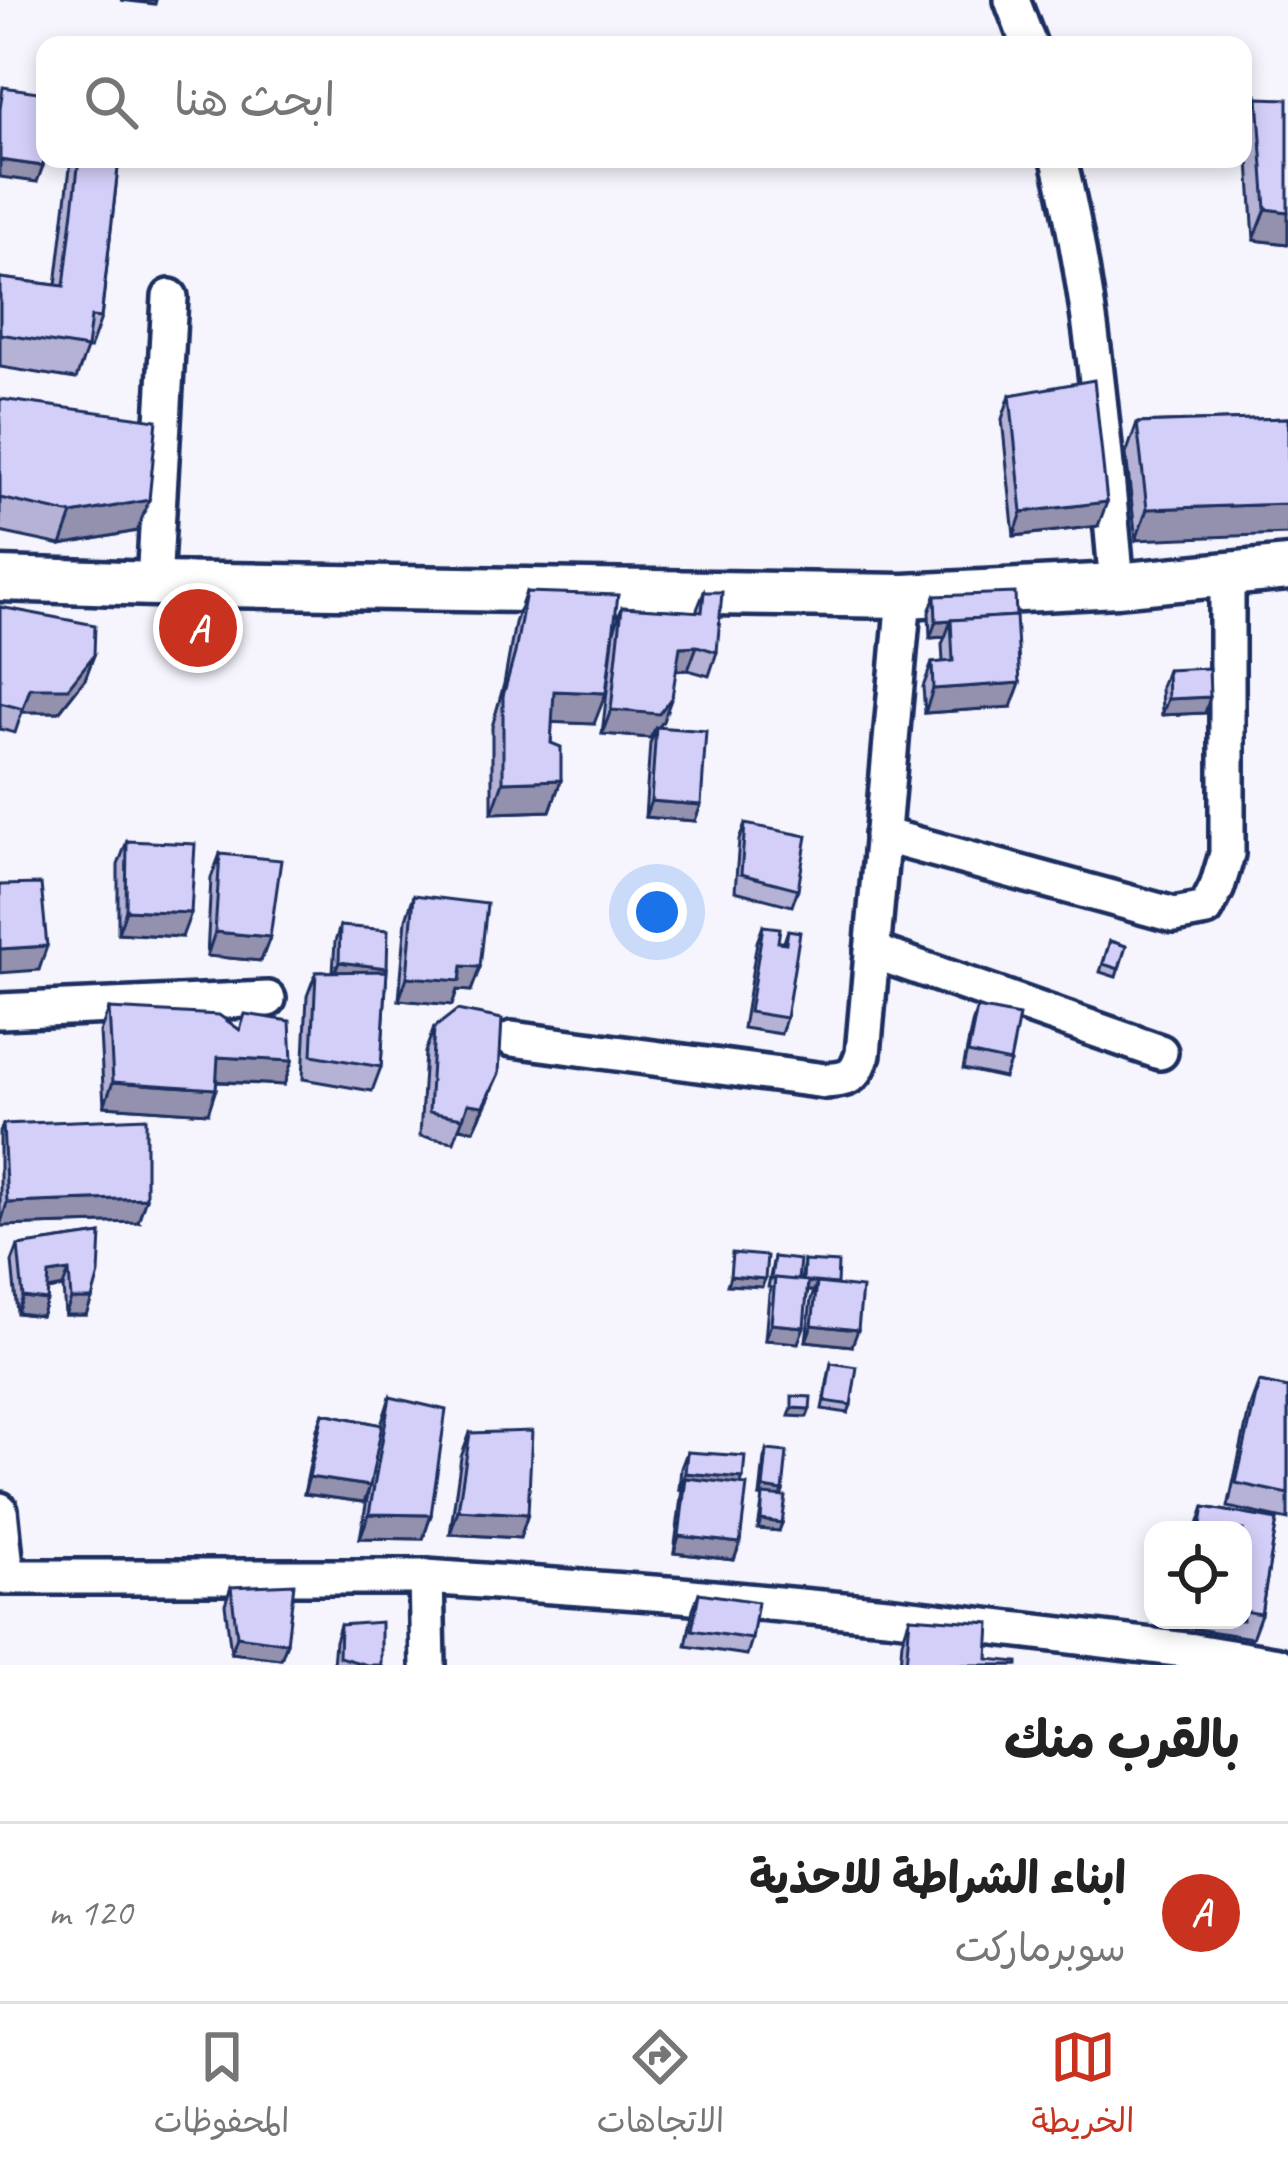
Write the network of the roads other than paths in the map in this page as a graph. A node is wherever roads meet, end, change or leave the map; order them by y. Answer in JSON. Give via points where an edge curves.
{"nodes":[{"id":1,"x":1012,"y":0,"type":"edge"},
{"id":2,"x":1026,"y":36,"type":"edge"},
{"id":3,"x":1061,"y":168,"type":"edge"},
{"id":4,"x":170,"y":297,"type":"dead end"},
{"id":5,"x":1288,"y":568,"type":"edge"},
{"id":6,"x":1227,"y":575,"type":"junction"},
{"id":7,"x":0,"y":579,"type":"edge"},
{"id":8,"x":154,"y":584,"type":"junction"},
{"id":9,"x":1117,"y":585,"type":"junction"},
{"id":10,"x":904,"y":596,"type":"junction"},
{"id":11,"x":882,"y":835,"type":"junction"},
{"id":12,"x":872,"y":952,"type":"junction"},
{"id":13,"x":268,"y":999,"type":"dead end"},
{"id":14,"x":0,"y":1011,"type":"edge"},
{"id":15,"x":512,"y":1039,"type":"dead end"},
{"id":16,"x":1160,"y":1052,"type":"dead end"},
{"id":17,"x":0,"y":1510,"type":"edge"},
{"id":18,"x":426,"y":1576,"type":"junction"},
{"id":19,"x":3,"y":1577,"type":"edge"},
{"id":20,"x":428,"y":1665,"type":"edge"},
{"id":21,"x":1278,"y":1665,"type":"edge"}],
"edges":[{"from":1,"to":2,"type":"street"},
{"from":3,"to":9,"type":"street","via":[[1100,396]]},
{"from":4,"to":8,"type":"street"},
{"from":5,"to":6,"type":"street"},
{"from":6,"to":9,"type":"street"},
{"from":6,"to":11,"type":"street","via":[[1227,854],[1206,909],[1174,915]]},
{"from":7,"to":8,"type":"street"},
{"from":8,"to":10,"type":"street"},
{"from":9,"to":10,"type":"street"},
{"from":10,"to":11,"type":"street"},
{"from":11,"to":12,"type":"street"},
{"from":12,"to":15,"type":"street","via":[[863,1054],[845,1079]]},
{"from":12,"to":16,"type":"street"},
{"from":13,"to":14,"type":"street"},
{"from":17,"to":19,"type":"street"},
{"from":18,"to":19,"type":"street"},
{"from":18,"to":20,"type":"street"},
{"from":18,"to":21,"type":"street","via":[[887,1614]]}]}
